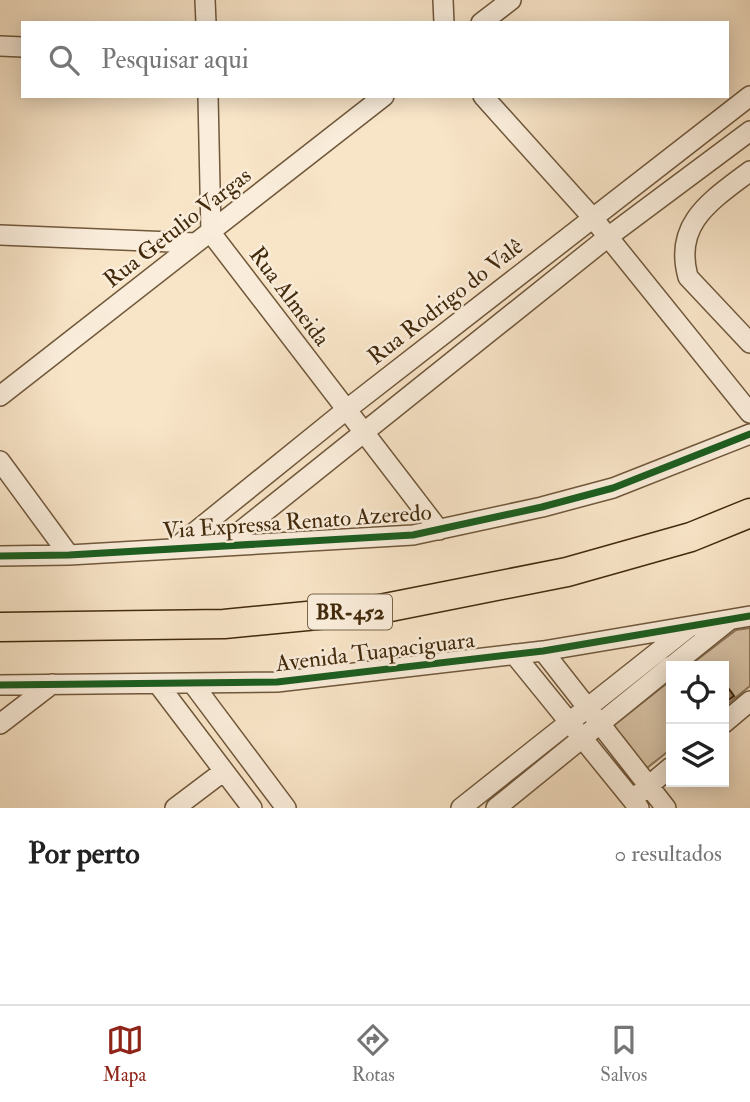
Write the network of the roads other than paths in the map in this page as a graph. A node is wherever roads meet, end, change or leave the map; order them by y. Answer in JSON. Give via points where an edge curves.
{"nodes":[{"id":1,"x":205,"y":0,"type":"edge"},
{"id":2,"x":443,"y":0,"type":"edge"},
{"id":3,"x":511,"y":0,"type":"edge"},
{"id":4,"x":206,"y":21,"type":"edge"},
{"id":5,"x":444,"y":21,"type":"edge"},
{"id":6,"x":484,"y":21,"type":"edge"},
{"id":7,"x":0,"y":47,"type":"edge"},
{"id":8,"x":21,"y":47,"type":"edge"},
{"id":9,"x":750,"y":96,"type":"edge"},
{"id":10,"x":208,"y":98,"type":"edge"},
{"id":11,"x":381,"y":98,"type":"edge"},
{"id":12,"x":485,"y":98,"type":"edge"},
{"id":13,"x":750,"y":131,"type":"edge"},
{"id":14,"x":750,"y":171,"type":"edge"},
{"id":15,"x":592,"y":217,"type":"junction"},
{"id":16,"x":0,"y":235,"type":"edge"},
{"id":17,"x":608,"y":237,"type":"junction"},
{"id":18,"x":204,"y":238,"type":"junction"},
{"id":19,"x":750,"y":343,"type":"edge"},
{"id":20,"x":0,"y":396,"type":"edge"},
{"id":21,"x":346,"y":410,"type":"junction"},
{"id":22,"x":750,"y":412,"type":"edge"},
{"id":23,"x":363,"y":432,"type":"junction"},
{"id":24,"x":750,"y":434,"type":"edge"},
{"id":25,"x":0,"y":461,"type":"edge"},
{"id":26,"x":750,"y":513,"type":"edge"},
{"id":27,"x":439,"y":530,"type":"junction"},
{"id":28,"x":222,"y":546,"type":"junction"},
{"id":29,"x":174,"y":549,"type":"junction"},
{"id":30,"x":69,"y":555,"type":"junction"},
{"id":31,"x":0,"y":556,"type":"edge"},
{"id":32,"x":741,"y":617,"type":"edge"},
{"id":33,"x":0,"y":627,"type":"edge"},
{"id":34,"x":689,"y":628,"type":"junction"},
{"id":35,"x":542,"y":651,"type":"junction"},
{"id":36,"x":514,"y":654,"type":"junction"},
{"id":37,"x":678,"y":661,"type":"edge"},
{"id":38,"x":666,"y":669,"type":"edge"},
{"id":39,"x":52,"y":684,"type":"junction"},
{"id":40,"x":158,"y":684,"type":"junction"},
{"id":41,"x":193,"y":684,"type":"junction"},
{"id":42,"x":5,"y":688,"type":"edge"},
{"id":43,"x":750,"y":702,"type":"edge"},
{"id":44,"x":595,"y":716,"type":"junction"},
{"id":45,"x":729,"y":719,"type":"edge"},
{"id":46,"x":0,"y":724,"type":"edge"},
{"id":47,"x":577,"y":729,"type":"junction"},
{"id":48,"x":224,"y":771,"type":"junction"},
{"id":49,"x":666,"y":771,"type":"edge"},
{"id":50,"x":648,"y":786,"type":"junction"},
{"id":51,"x":635,"y":804,"type":"edge"},
{"id":52,"x":175,"y":808,"type":"edge"},
{"id":53,"x":252,"y":808,"type":"edge"},
{"id":54,"x":286,"y":808,"type":"edge"},
{"id":55,"x":461,"y":808,"type":"edge"},
{"id":56,"x":496,"y":808,"type":"edge"},
{"id":57,"x":666,"y":808,"type":"edge"}],
"edges":[{"from":1,"to":4,"type":"street"},
{"from":2,"to":5,"type":"street"},
{"from":3,"to":6,"type":"street"},
{"from":7,"to":8,"type":"street"},
{"from":9,"to":15,"type":"street","name":"Rua Rodrigo do Valê"},
{"from":10,"to":18,"type":"street"},
{"from":11,"to":18,"type":"street","name":"Rua Getulio Vargas"},
{"from":12,"to":15,"type":"street"},
{"from":13,"to":17,"type":"street"},
{"from":14,"to":19,"type":"street","via":[[692,223],[684,241],[684,263],[688,277]]},
{"from":15,"to":17,"type":"street"},
{"from":15,"to":21,"type":"street","name":"Rua Rodrigo do Valê"},
{"from":16,"to":18,"type":"street"},
{"from":17,"to":22,"type":"street"},
{"from":17,"to":23,"type":"street"},
{"from":18,"to":20,"type":"street","name":"Rua Getulio Vargas"},
{"from":18,"to":21,"type":"street","name":"Rua Almeida"},
{"from":21,"to":23,"type":"street","name":"Rua Almeida"},
{"from":21,"to":29,"type":"street","name":"Rua Rodrigo do Valê"},
{"from":23,"to":27,"type":"street","name":"Rua Almeida"},
{"from":23,"to":28,"type":"street"},
{"from":24,"to":27,"type":"street","name":"Via Expressa Renato Azeredo","via":[[613,488]]},
{"from":25,"to":30,"type":"street"},
{"from":26,"to":33,"type":"highway","number":"BR-452","via":[[691,537],[567,572],[380,609],[224,624]]},
{"from":27,"to":28,"type":"street","name":"Via Expressa Renato Azeredo"},
{"from":28,"to":29,"type":"street","name":"Via Expressa Renato Azeredo"},
{"from":29,"to":30,"type":"street","name":"Via Expressa Renato Azeredo"},
{"from":30,"to":31,"type":"street","name":"Via Expressa Renato Azeredo"},
{"from":32,"to":34,"type":"street","name":"Avenida Tuapaciguara"},
{"from":32,"to":37,"type":"street"},
{"from":34,"to":35,"type":"street","name":"Avenida Tuapaciguara"},
{"from":34,"to":44,"type":"street"},
{"from":35,"to":36,"type":"street","name":"Avenida Tuapaciguara"},
{"from":35,"to":44,"type":"street"},
{"from":36,"to":41,"type":"street","name":"Avenida Tuapaciguara","via":[[276,682]]},
{"from":36,"to":47,"type":"street"},
{"from":38,"to":44,"type":"street"},
{"from":39,"to":40,"type":"street","name":"Avenida Tuapaciguara"},
{"from":39,"to":42,"type":"street","name":"Avenida Tuapaciguara"},
{"from":39,"to":46,"type":"street"},
{"from":40,"to":41,"type":"street","name":"Avenida Tuapaciguara"},
{"from":40,"to":48,"type":"street"},
{"from":41,"to":54,"type":"street"},
{"from":43,"to":45,"type":"street"},
{"from":44,"to":47,"type":"street"},
{"from":44,"to":50,"type":"street"},
{"from":47,"to":51,"type":"street"},
{"from":47,"to":55,"type":"street"},
{"from":47,"to":56,"type":"street"},
{"from":48,"to":52,"type":"street"},
{"from":48,"to":53,"type":"street"},
{"from":49,"to":50,"type":"street"},
{"from":50,"to":51,"type":"street"},
{"from":50,"to":57,"type":"street"}]}
